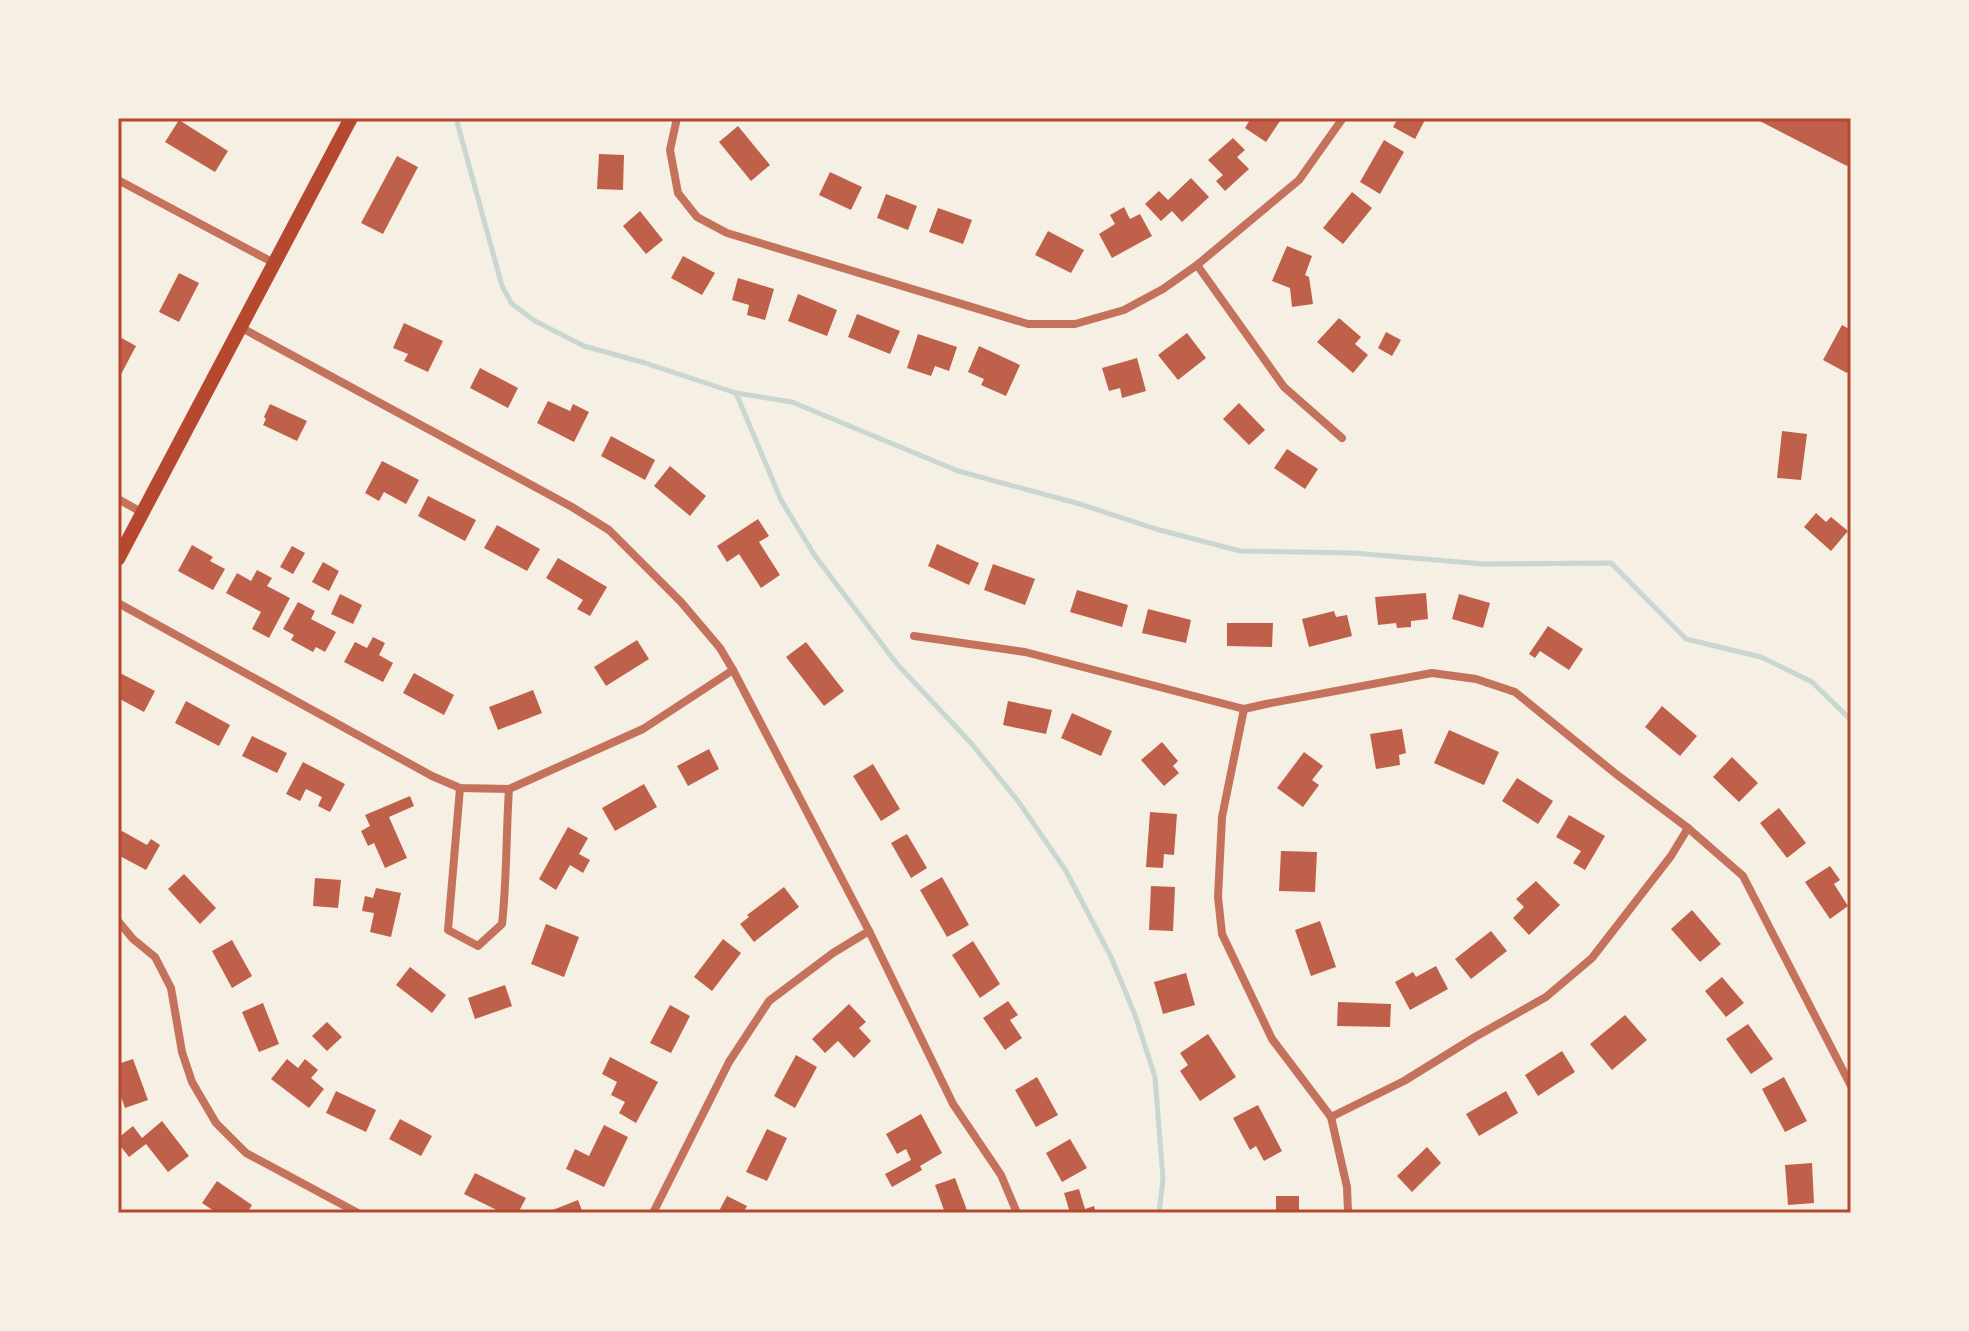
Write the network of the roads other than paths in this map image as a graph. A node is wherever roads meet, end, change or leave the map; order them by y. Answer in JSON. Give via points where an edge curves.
{"nodes":[{"id":1,"x":351,"y":118,"type":"edge"},
{"id":2,"x":677,"y":118,"type":"edge"},
{"id":3,"x":1343,"y":118,"type":"edge"},
{"id":4,"x":118,"y":180,"type":"edge"},
{"id":5,"x":274,"y":263,"type":"junction"},
{"id":6,"x":1197,"y":265,"type":"junction"},
{"id":7,"x":240,"y":327,"type":"junction"},
{"id":8,"x":1342,"y":438,"type":"dead end"},
{"id":9,"x":118,"y":499,"type":"edge"},
{"id":10,"x":143,"y":513,"type":"junction"},
{"id":11,"x":118,"y":559,"type":"edge"},
{"id":12,"x":118,"y":603,"type":"edge"},
{"id":13,"x":914,"y":636,"type":"dead end"},
{"id":14,"x":733,"y":670,"type":"junction"},
{"id":15,"x":1244,"y":709,"type":"junction"},
{"id":16,"x":460,"y":788,"type":"junction"},
{"id":17,"x":509,"y":789,"type":"junction"},
{"id":18,"x":1688,"y":828,"type":"junction"},
{"id":19,"x":118,"y":921,"type":"edge"},
{"id":20,"x":869,"y":931,"type":"junction"},
{"id":21,"x":1851,"y":1086,"type":"edge"},
{"id":22,"x":1331,"y":1117,"type":"junction"},
{"id":23,"x":358,"y":1213,"type":"edge"},
{"id":24,"x":653,"y":1213,"type":"edge"},
{"id":25,"x":1017,"y":1213,"type":"edge"},
{"id":26,"x":1348,"y":1213,"type":"edge"}],
"edges":[{"from":1,"to":5,"type":"main road"},
{"from":2,"to":6,"type":"street","via":[[670,150],[678,193],[697,217],[727,233],[1028,324],[1075,324],[1124,310]]},
{"from":3,"to":6,"type":"street","via":[[1299,180]]},
{"from":4,"to":5,"type":"street"},
{"from":5,"to":7,"type":"main road"},
{"from":6,"to":8,"type":"street","via":[[1284,387]]},
{"from":7,"to":10,"type":"main road"},
{"from":7,"to":14,"type":"street","via":[[609,530],[681,602]]},
{"from":9,"to":10,"type":"street"},
{"from":10,"to":11,"type":"main road"},
{"from":12,"to":16,"type":"street"},
{"from":13,"to":15,"type":"street","via":[[1025,652]]},
{"from":14,"to":17,"type":"street","via":[[643,729]]},
{"from":14,"to":20,"type":"street"},
{"from":15,"to":18,"type":"street","via":[[1432,673],[1476,679],[1515,692]]},
{"from":15,"to":22,"type":"street","via":[[1222,817],[1222,934],[1272,1039]]},
{"from":16,"to":17,"type":"street"},
{"from":16,"to":17,"type":"street","via":[[448,930],[478,946],[502,924]]},
{"from":18,"to":21,"type":"street","via":[[1743,876]]},
{"from":18,"to":22,"type":"street","via":[[1592,958],[1546,997],[1404,1081]]},
{"from":19,"to":23,"type":"street","via":[[155,957],[171,988],[192,1082],[216,1123],[246,1153]]},
{"from":20,"to":24,"type":"street","via":[[769,1001],[729,1062]]},
{"from":20,"to":25,"type":"street","via":[[953,1104],[1001,1175]]},
{"from":22,"to":26,"type":"street"}]}
